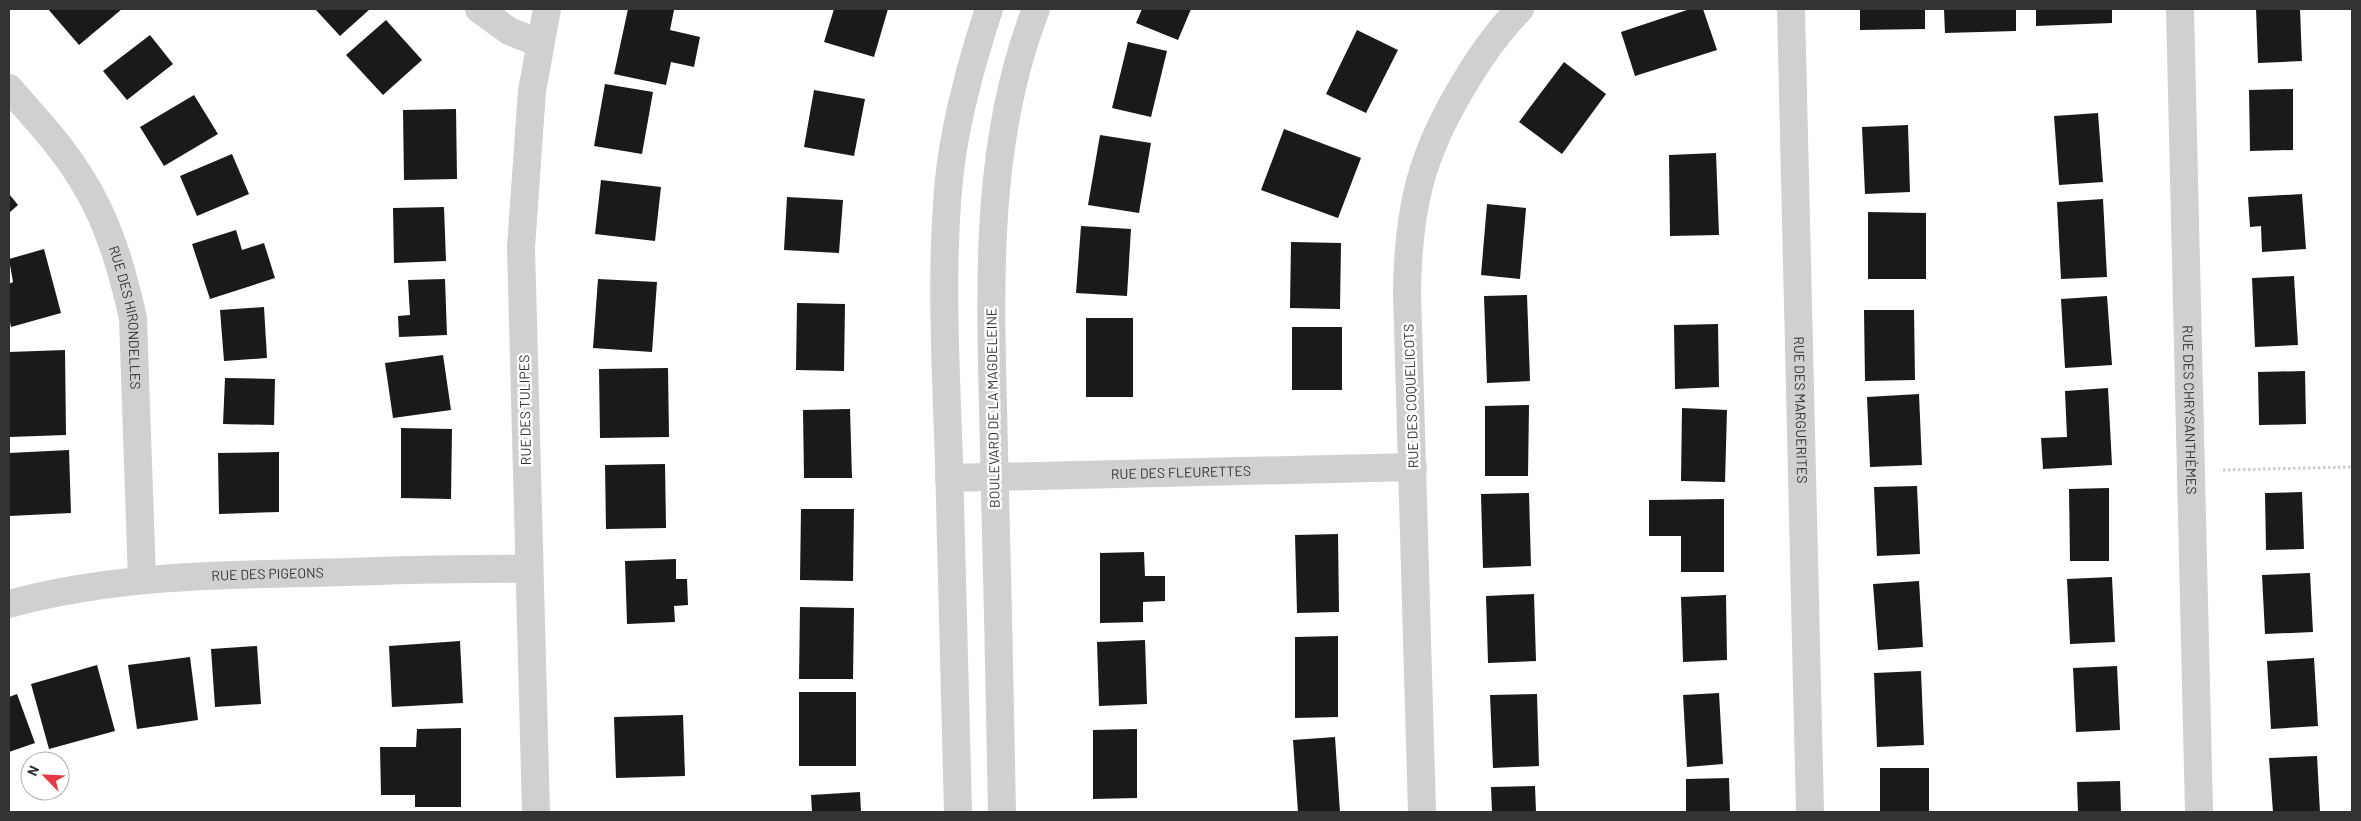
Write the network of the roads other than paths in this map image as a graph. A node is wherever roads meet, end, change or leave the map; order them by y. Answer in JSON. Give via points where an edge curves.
{"nodes":[{"id":1,"x":479,"y":9,"type":"edge"},
{"id":2,"x":547,"y":9,"type":"edge"},
{"id":3,"x":989,"y":9,"type":"edge"},
{"id":4,"x":1036,"y":9,"type":"edge"},
{"id":5,"x":1520,"y":9,"type":"edge"},
{"id":6,"x":1791,"y":9,"type":"edge"},
{"id":7,"x":2180,"y":9,"type":"edge"},
{"id":8,"x":539,"y":43,"type":"junction"},
{"id":9,"x":9,"y":88,"type":"edge"},
{"id":10,"x":1414,"y":467,"type":"junction"},
{"id":11,"x":995,"y":477,"type":"junction"},
{"id":12,"x":949,"y":478,"type":"junction"},
{"id":13,"x":529,"y":569,"type":"junction"},
{"id":14,"x":142,"y":580,"type":"junction"},
{"id":15,"x":9,"y":604,"type":"edge"},
{"id":16,"x":536,"y":812,"type":"edge"},
{"id":17,"x":958,"y":812,"type":"edge"},
{"id":18,"x":1002,"y":812,"type":"edge"},
{"id":19,"x":1422,"y":812,"type":"edge"},
{"id":20,"x":1810,"y":812,"type":"edge"},
{"id":21,"x":2200,"y":812,"type":"edge"}],
"edges":[{"from":1,"to":8,"type":"street","via":[[509,31]]},
{"from":2,"to":8,"type":"street","name":"RUE DES TULIPES"},
{"from":3,"to":12,"type":"street","via":[[963,100],[950,177],[945,255]]},
{"from":4,"to":11,"type":"street","name":"BOULEVARD DE LA MAGDELEINE","via":[[1010,96],[996,181],[990,292]]},
{"from":5,"to":10,"type":"street","name":"RUE DES COQUELICOTS","via":[[1486,49],[1457,96],[1430,151],[1415,199],[1407,293]]},
{"from":6,"to":20,"type":"street","name":"RUE DES MARGUERITES"},
{"from":7,"to":21,"type":"street","name":"RUE DES CHRYSANTHÈMES"},
{"from":8,"to":13,"type":"street","name":"RUE DES TULIPES","via":[[532,91],[521,247]]},
{"from":9,"to":14,"type":"street","name":"RUE DES HIRONDELLES","via":[[82,178],[116,252],[126,286],[133,318]]},
{"from":10,"to":11,"type":"street","name":"RUE DES FLEURETTES"},
{"from":10,"to":19,"type":"street","name":"RUE DES COQUELICOTS"},
{"from":11,"to":12,"type":"street","name":"RUE DES FLEURETTES"},
{"from":11,"to":18,"type":"street","name":"BOULEVARD DE LA MAGDELEINE"},
{"from":12,"to":17,"type":"street"},
{"from":13,"to":14,"type":"street","name":"RUE DES PIGEONS","via":[[215,574]]},
{"from":13,"to":16,"type":"street","name":"RUE DES TULIPES"},
{"from":14,"to":15,"type":"street","name":"RUE DES PIGEONS","via":[[51,593]]}]}
